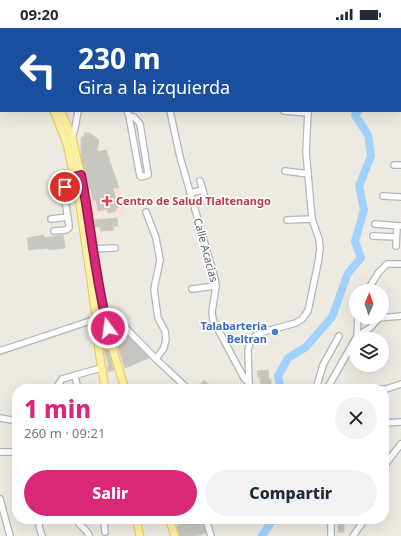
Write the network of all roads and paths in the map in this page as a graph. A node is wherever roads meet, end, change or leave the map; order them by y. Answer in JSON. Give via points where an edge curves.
{"nodes":[{"id":1,"x":54,"y":112,"type":"edge"},
{"id":2,"x":61,"y":112,"type":"edge"},
{"id":3,"x":78,"y":112,"type":"edge"},
{"id":4,"x":308,"y":112,"type":"edge"},
{"id":5,"x":128,"y":113,"type":"edge"},
{"id":6,"x":170,"y":113,"type":"edge"},
{"id":7,"x":72,"y":137,"type":"junction"},
{"id":8,"x":67,"y":144,"type":"junction"},
{"id":9,"x":394,"y":165,"type":"dead end"},
{"id":10,"x":401,"y":165,"type":"edge"},
{"id":11,"x":285,"y":171,"type":"dead end"},
{"id":12,"x":308,"y":174,"type":"junction"},
{"id":13,"x":77,"y":176,"type":"junction"},
{"id":14,"x":200,"y":181,"type":"dead end"},
{"id":15,"x":203,"y":190,"type":"junction"},
{"id":16,"x":190,"y":193,"type":"junction"},
{"id":17,"x":383,"y":196,"type":"dead end"},
{"id":18,"x":401,"y":197,"type":"edge"},
{"id":19,"x":206,"y":201,"type":"dead end"},
{"id":20,"x":146,"y":212,"type":"dead end"},
{"id":21,"x":68,"y":217,"type":"junction"},
{"id":22,"x":51,"y":219,"type":"dead end"},
{"id":23,"x":312,"y":219,"type":"junction"},
{"id":24,"x":287,"y":220,"type":"dead end"},
{"id":25,"x":375,"y":224,"type":"dead end"},
{"id":26,"x":399,"y":226,"type":"edge"},
{"id":27,"x":54,"y":231,"type":"dead end"},
{"id":28,"x":373,"y":236,"type":"dead end"},
{"id":29,"x":396,"y":237,"type":"junction"},
{"id":30,"x":396,"y":246,"type":"dead end"},
{"id":31,"x":115,"y":248,"type":"dead end"},
{"id":32,"x":94,"y":249,"type":"junction"},
{"id":33,"x":401,"y":264,"type":"edge"},
{"id":34,"x":372,"y":284,"type":"edge"},
{"id":35,"x":216,"y":286,"type":"junction"},
{"id":36,"x":192,"y":290,"type":"dead end"},
{"id":37,"x":105,"y":316,"type":"junction"},
{"id":38,"x":401,"y":316,"type":"edge"},
{"id":39,"x":96,"y":319,"type":"junction"},
{"id":40,"x":364,"y":332,"type":"edge"},
{"id":41,"x":339,"y":336,"type":"dead end"},
{"id":42,"x":0,"y":350,"type":"edge"},
{"id":43,"x":349,"y":351,"type":"edge"},
{"id":44,"x":156,"y":359,"type":"junction"},
{"id":45,"x":101,"y":368,"type":"junction"},
{"id":46,"x":76,"y":376,"type":"junction"},
{"id":47,"x":59,"y":384,"type":"edge"},
{"id":48,"x":77,"y":384,"type":"edge"},
{"id":49,"x":104,"y":384,"type":"edge"},
{"id":50,"x":123,"y":384,"type":"edge"},
{"id":51,"x":183,"y":384,"type":"edge"},
{"id":52,"x":248,"y":384,"type":"edge"},
{"id":53,"x":250,"y":384,"type":"edge"},
{"id":54,"x":317,"y":384,"type":"edge"},
{"id":55,"x":331,"y":384,"type":"edge"},
{"id":56,"x":401,"y":384,"type":"edge"},
{"id":57,"x":389,"y":388,"type":"edge"},
{"id":58,"x":0,"y":418,"type":"edge"},
{"id":59,"x":12,"y":420,"type":"edge"},
{"id":60,"x":401,"y":422,"type":"edge"},
{"id":61,"x":389,"y":423,"type":"edge"},
{"id":62,"x":401,"y":444,"type":"edge"},
{"id":63,"x":0,"y":452,"type":"edge"},
{"id":64,"x":12,"y":452,"type":"edge"},
{"id":65,"x":389,"y":460,"type":"edge"},
{"id":66,"x":0,"y":499,"type":"edge"},
{"id":67,"x":39,"y":524,"type":"edge"},
{"id":68,"x":79,"y":524,"type":"edge"},
{"id":69,"x":104,"y":524,"type":"edge"},
{"id":70,"x":137,"y":524,"type":"edge"},
{"id":71,"x":170,"y":524,"type":"edge"},
{"id":72,"x":207,"y":524,"type":"edge"},
{"id":73,"x":331,"y":524,"type":"edge"},
{"id":74,"x":361,"y":524,"type":"edge"},
{"id":75,"x":105,"y":532,"type":"dead end"},
{"id":76,"x":10,"y":536,"type":"edge"},
{"id":77,"x":42,"y":536,"type":"edge"},
{"id":78,"x":89,"y":536,"type":"edge"},
{"id":79,"x":140,"y":536,"type":"edge"},
{"id":80,"x":174,"y":536,"type":"edge"},
{"id":81,"x":211,"y":536,"type":"edge"},
{"id":82,"x":331,"y":536,"type":"edge"},
{"id":83,"x":353,"y":536,"type":"edge"}],
"edges":[{"from":1,"to":8,"type":"main road"},
{"from":2,"to":7,"type":"main road"},
{"from":3,"to":7,"type":"street"},
{"from":4,"to":12,"type":"street"},
{"from":5,"to":5,"type":"street","via":[[140,176],[141,177],[148,174],[140,124]]},
{"from":6,"to":16,"type":"street","name":"Calle Acacias"},
{"from":7,"to":8,"type":"street"},
{"from":7,"to":13,"type":"main road"},
{"from":8,"to":13,"type":"main road"},
{"from":9,"to":10,"type":"street"},
{"from":11,"to":12,"type":"street"},
{"from":12,"to":23,"type":"street"},
{"from":13,"to":21,"type":"street","via":[[68,179],[65,187]]},
{"from":13,"to":32,"type":"main road","via":[[86,199]]},
{"from":13,"to":39,"type":"main road"},
{"from":14,"to":15,"type":"street"},
{"from":15,"to":16,"type":"street"},
{"from":15,"to":19,"type":"street"},
{"from":16,"to":35,"type":"street","name":"Calle Acacias"},
{"from":17,"to":18,"type":"street"},
{"from":20,"to":44,"type":"street","via":[[156,238],[160,260],[154,289],[158,318],[165,330],[166,339],[164,348]]},
{"from":21,"to":22,"type":"street"},
{"from":21,"to":27,"type":"street","via":[[69,228]]},
{"from":23,"to":24,"type":"street"},
{"from":23,"to":53,"type":"street","via":[[320,249],[308,311],[296,323],[256,335],[250,342]]},
{"from":25,"to":26,"type":"street"},
{"from":26,"to":29,"type":"street"},
{"from":28,"to":29,"type":"street"},
{"from":29,"to":30,"type":"street"},
{"from":31,"to":32,"type":"street"},
{"from":32,"to":37,"type":"main road"},
{"from":33,"to":34,"type":"street","via":[[387,264]]},
{"from":35,"to":36,"type":"street"},
{"from":35,"to":52,"type":"street","name":"Calle Acacias","via":[[213,320]]},
{"from":37,"to":39,"type":"street"},
{"from":37,"to":44,"type":"street","via":[[114,316]]},
{"from":37,"to":50,"type":"main road"},
{"from":38,"to":40,"type":"street","via":[[379,318]]},
{"from":39,"to":42,"type":"street"},
{"from":39,"to":45,"type":"main road"},
{"from":41,"to":54,"type":"street","via":[[323,365]]},
{"from":43,"to":55,"type":"street"},
{"from":44,"to":51,"type":"street"},
{"from":45,"to":46,"type":"street"},
{"from":45,"to":49,"type":"main road"},
{"from":46,"to":47,"type":"street","via":[[62,379]]},
{"from":46,"to":48,"type":"street"},
{"from":56,"to":57,"type":"street"},
{"from":58,"to":59,"type":"street"},
{"from":60,"to":61,"type":"street"},
{"from":62,"to":65,"type":"street"},
{"from":63,"to":64,"type":"street"},
{"from":66,"to":76,"type":"street"},
{"from":67,"to":77,"type":"street"},
{"from":68,"to":78,"type":"street","via":[[88,531]]},
{"from":69,"to":75,"type":"street"},
{"from":70,"to":79,"type":"main road"},
{"from":71,"to":80,"type":"main road"},
{"from":72,"to":81,"type":"street"},
{"from":73,"to":82,"type":"street"},
{"from":74,"to":83,"type":"street"}]}
